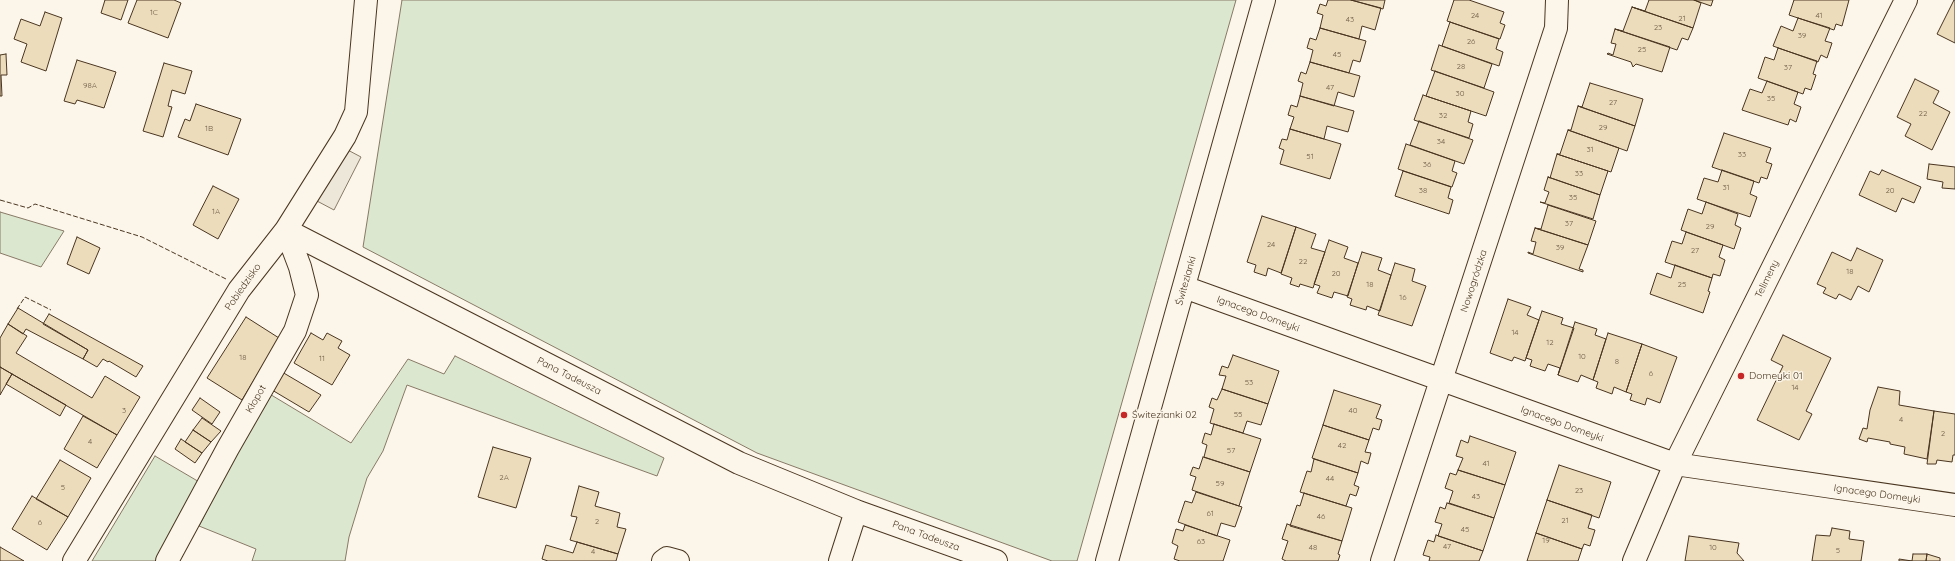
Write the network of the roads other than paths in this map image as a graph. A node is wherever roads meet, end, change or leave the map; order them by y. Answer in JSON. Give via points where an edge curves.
{"nodes":[{"id":1,"x":366,"y":0,"type":"edge"},
{"id":2,"x":1264,"y":0,"type":"edge"},
{"id":3,"x":1557,"y":0,"type":"edge"},
{"id":4,"x":1906,"y":0,"type":"edge"},
{"id":5,"x":286,"y":230,"type":"junction"},
{"id":6,"x":1184,"y":287,"type":"junction"},
{"id":7,"x":1442,"y":380,"type":"junction"},
{"id":8,"x":1675,"y":464,"type":"junction"},
{"id":9,"x":1955,"y":505,"type":"edge"},
{"id":10,"x":856,"y":511,"type":"junction"},
{"id":11,"x":74,"y":561,"type":"edge"},
{"id":12,"x":167,"y":561,"type":"edge"},
{"id":13,"x":663,"y":561,"type":"edge"},
{"id":14,"x":678,"y":561,"type":"edge"},
{"id":15,"x":840,"y":561,"type":"edge"},
{"id":16,"x":996,"y":561,"type":"edge"},
{"id":17,"x":1107,"y":561,"type":"edge"},
{"id":18,"x":1382,"y":561,"type":"edge"},
{"id":19,"x":1634,"y":561,"type":"edge"}],
"edges":[{"from":1,"to":5,"type":"street","name":"Pobiedzisko","via":[[356,112],[345,136]]},
{"from":2,"to":6,"type":"street","name":"Świtezianki"},
{"from":3,"to":7,"type":"street","name":"Nowogródzka","via":[[1556,28]]},
{"from":4,"to":8,"type":"street","name":"Telimeny"},
{"from":5,"to":10,"type":"street","name":"Pana Tadeusza","via":[[739,463]]},
{"from":5,"to":11,"type":"street","name":"Pobiedzisko","via":[[239,290]]},
{"from":5,"to":12,"type":"street","name":"Kłopot","via":[[307,295],[295,331]]},
{"from":6,"to":7,"type":"street","name":"Ignacego Domeyki"},
{"from":6,"to":17,"type":"street","name":"Świtezianki"},
{"from":7,"to":8,"type":"street","name":"Ignacego Domeyki"},
{"from":7,"to":18,"type":"street","name":"Nowogródzka"},
{"from":8,"to":9,"type":"street","name":"Ignacego Domeyki"},
{"from":8,"to":19,"type":"street","name":"Telimeny"},
{"from":10,"to":15,"type":"street"},
{"from":10,"to":16,"type":"street","name":"Pana Tadeusza"},
{"from":13,"to":14,"type":"street","via":[[667,558]]}]}
